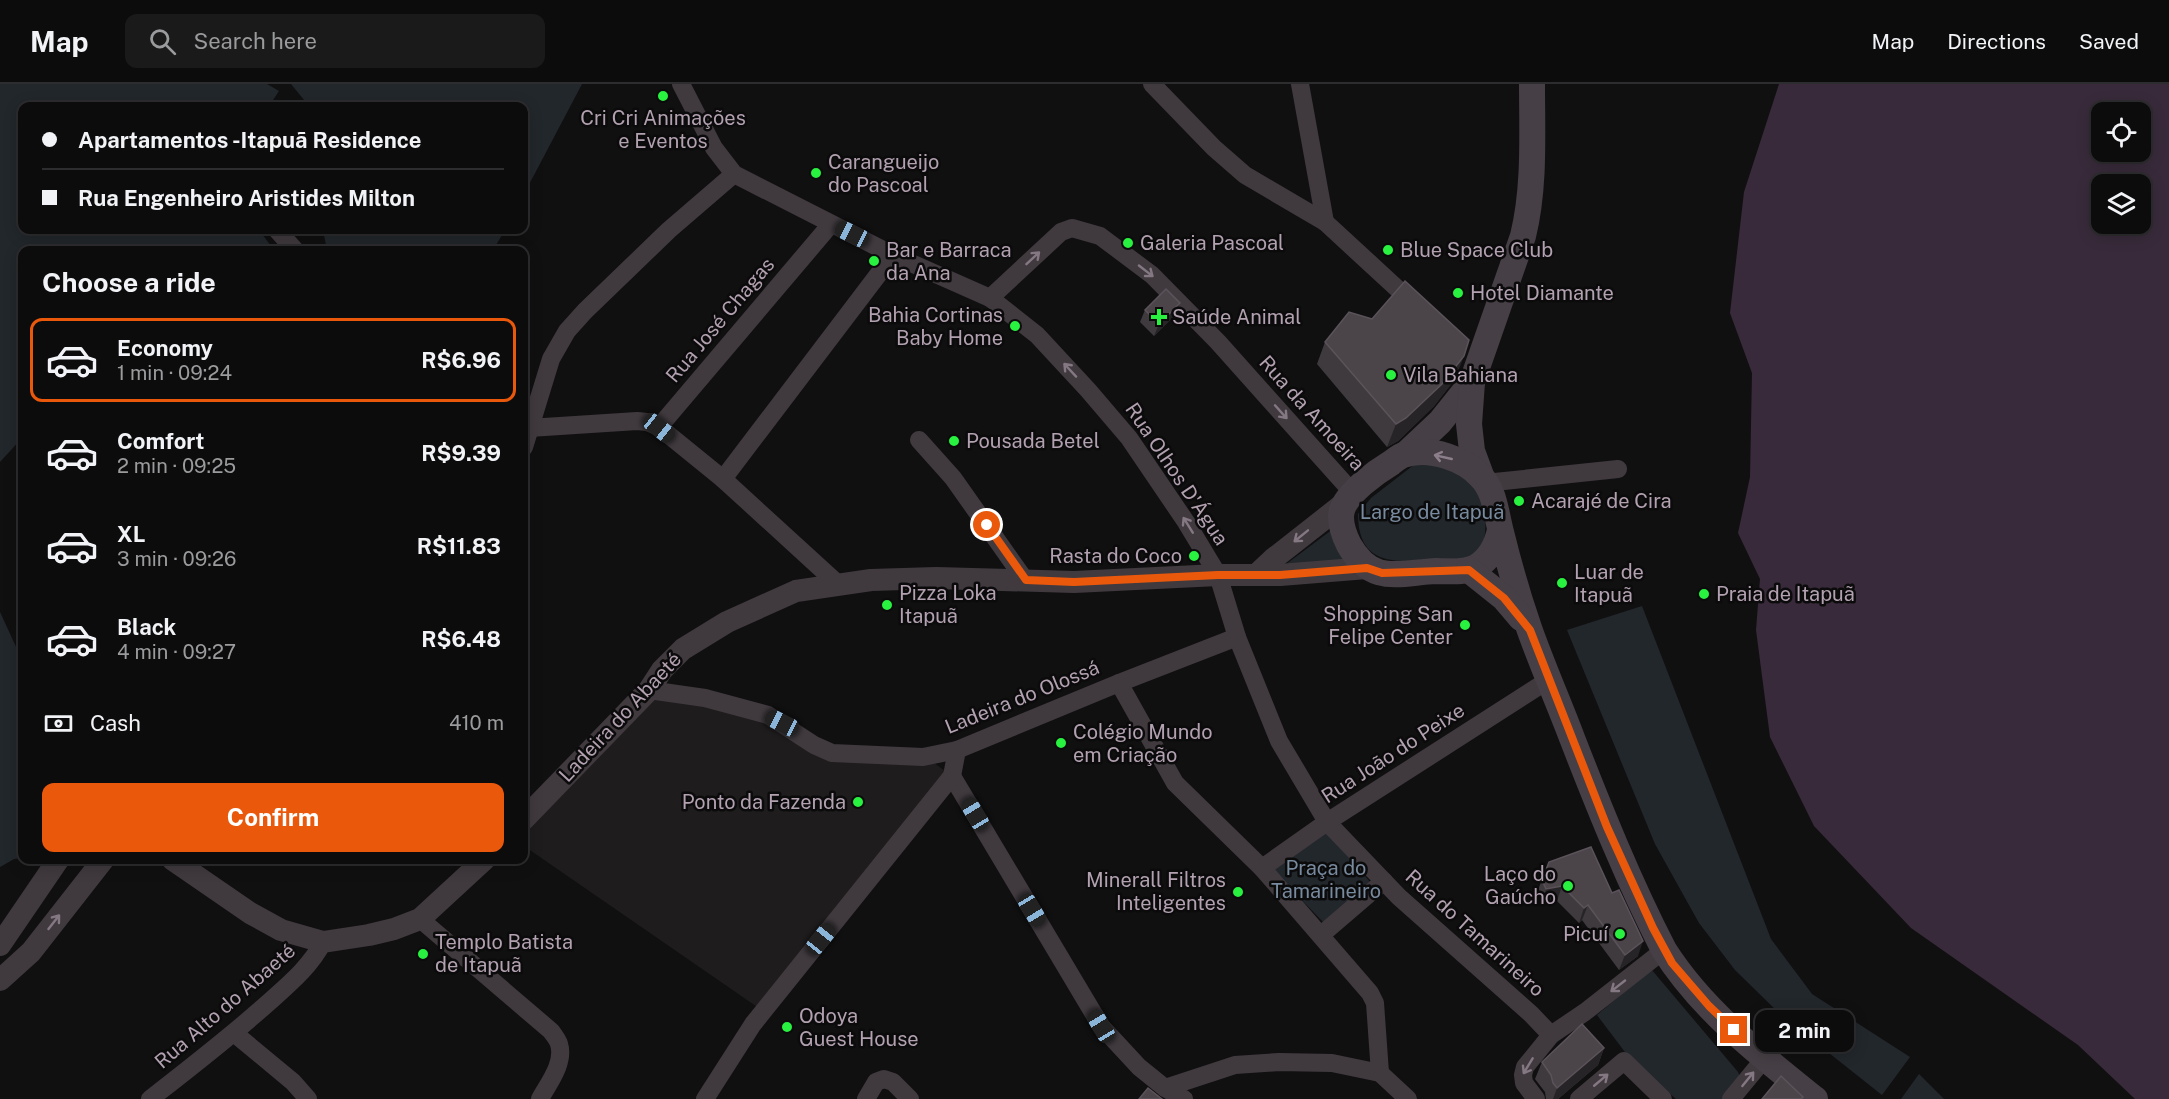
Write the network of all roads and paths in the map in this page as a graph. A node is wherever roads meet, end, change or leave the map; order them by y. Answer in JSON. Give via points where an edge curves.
{"nodes":[{"id":1,"x":681,"y":84,"type":"edge"},
{"id":2,"x":1152,"y":84,"type":"edge"},
{"id":3,"x":1300,"y":84,"type":"edge"},
{"id":4,"x":1532,"y":84,"type":"edge"},
{"id":5,"x":735,"y":174,"type":"junction"},
{"id":6,"x":1325,"y":222,"type":"junction"},
{"id":7,"x":831,"y":224,"type":"junction"},
{"id":8,"x":893,"y":255,"type":"junction"},
{"id":9,"x":990,"y":298,"type":"junction"},
{"id":10,"x":1427,"y":316,"type":"edge"},
{"id":11,"x":1470,"y":364,"type":"junction"},
{"id":12,"x":529,"y":428,"type":"junction"},
{"id":13,"x":659,"y":428,"type":"junction"},
{"id":14,"x":528,"y":432,"type":"edge"},
{"id":15,"x":918,"y":440,"type":"dead end"},
{"id":16,"x":1406,"y":454,"type":"junction"},
{"id":17,"x":1618,"y":469,"type":"dead end"},
{"id":18,"x":723,"y":479,"type":"junction"},
{"id":19,"x":1484,"y":480,"type":"junction"},
{"id":20,"x":1350,"y":497,"type":"junction"},
{"id":21,"x":1500,"y":530,"type":"junction"},
{"id":22,"x":1367,"y":568,"type":"junction"},
{"id":23,"x":1469,"y":570,"type":"junction"},
{"id":24,"x":1218,"y":575,"type":"junction"},
{"id":25,"x":1256,"y":575,"type":"junction"},
{"id":26,"x":1026,"y":580,"type":"junction"},
{"id":27,"x":839,"y":585,"type":"junction"},
{"id":28,"x":1530,"y":630,"type":"junction"},
{"id":29,"x":1237,"y":637,"type":"junction"},
{"id":30,"x":1550,"y":679,"type":"junction"},
{"id":31,"x":1119,"y":683,"type":"junction"},
{"id":32,"x":649,"y":690,"type":"junction"},
{"id":33,"x":957,"y":750,"type":"junction"},
{"id":34,"x":952,"y":776,"type":"junction"},
{"id":35,"x":528,"y":815,"type":"edge"},
{"id":36,"x":1327,"y":822,"type":"junction"},
{"id":37,"x":55,"y":864,"type":"edge"},
{"id":38,"x":100,"y":864,"type":"edge"},
{"id":39,"x":179,"y":864,"type":"edge"},
{"id":40,"x":480,"y":864,"type":"edge"},
{"id":41,"x":1262,"y":868,"type":"junction"},
{"id":42,"x":1384,"y":881,"type":"junction"},
{"id":43,"x":420,"y":919,"type":"junction"},
{"id":44,"x":1321,"y":935,"type":"junction"},
{"id":45,"x":2,"y":941,"type":"edge"},
{"id":46,"x":323,"y":942,"type":"junction"},
{"id":47,"x":1664,"y":950,"type":"junction"},
{"id":48,"x":31,"y":952,"type":"junction"},
{"id":49,"x":0,"y":980,"type":"edge"},
{"id":50,"x":234,"y":1033,"type":"junction"},
{"id":51,"x":1551,"y":1035,"type":"junction"},
{"id":52,"x":1764,"y":1059,"type":"junction"},
{"id":53,"x":1380,"y":1073,"type":"junction"},
{"id":54,"x":293,"y":1082,"type":"junction"},
{"id":55,"x":1165,"y":1088,"type":"junction"},
{"id":56,"x":867,"y":1097,"type":"edge"},
{"id":57,"x":150,"y":1099,"type":"edge"},
{"id":58,"x":308,"y":1099,"type":"edge"},
{"id":59,"x":318,"y":1099,"type":"edge"},
{"id":60,"x":540,"y":1099,"type":"edge"},
{"id":61,"x":705,"y":1099,"type":"edge"},
{"id":62,"x":910,"y":1099,"type":"edge"},
{"id":63,"x":1184,"y":1099,"type":"edge"},
{"id":64,"x":1408,"y":1099,"type":"edge"},
{"id":65,"x":1536,"y":1099,"type":"edge"},
{"id":66,"x":1579,"y":1099,"type":"edge"},
{"id":67,"x":1663,"y":1099,"type":"edge"},
{"id":68,"x":1731,"y":1099,"type":"edge"},
{"id":69,"x":1815,"y":1099,"type":"edge"}],
"edges":[{"from":1,"to":5,"type":"street","via":[[714,148]]},
{"from":2,"to":6,"type":"street","via":[[1245,175]]},
{"from":3,"to":6,"type":"street"},
{"from":4,"to":11,"type":"main road","via":[[1529,214]]},
{"from":5,"to":7,"type":"street","name":"Rua Olhos D'Água"},
{"from":5,"to":12,"type":"street","via":[[669,230],[567,331],[551,360]]},
{"from":6,"to":10,"type":"street"},
{"from":7,"to":8,"type":"street","name":"Rua Olhos D'Água"},
{"from":7,"to":13,"type":"street","name":"Rua José Chagas"},
{"from":8,"to":9,"type":"street","name":"Rua Olhos D'Água"},
{"from":8,"to":18,"type":"street"},
{"from":9,"to":20,"type":"street","name":"Rua da Amoeira","one_way":true,"via":[[1061,232],[1072,228],[1100,236],[1152,275],[1202,325]]},
{"from":24,"to":9,"type":"street","name":"Rua Olhos D'Água","one_way":true,"via":[[1129,438],[1037,335]]},
{"from":11,"to":16,"type":"main road","via":[[1440,422]]},
{"from":11,"to":19,"type":"main road","via":[[1468,424],[1472,451]]},
{"from":12,"to":13,"type":"street","via":[[637,421]]},
{"from":12,"to":14,"type":"street"},
{"from":13,"to":18,"type":"street"},
{"from":15,"to":26,"type":"street","via":[[960,488]]},
{"from":19,"to":16,"type":"main road","one_way":true,"via":[[1463,463],[1446,456]]},
{"from":16,"to":20,"type":"main road","via":[[1379,470]]},
{"from":17,"to":19,"type":"street"},
{"from":18,"to":27,"type":"street"},
{"from":19,"to":21,"type":"main road"},
{"from":20,"to":22,"type":"main road","via":[[1342,509],[1346,538]]},
{"from":20,"to":25,"type":"street","one_way":true},
{"from":21,"to":23,"type":"main road","via":[[1488,556]]},
{"from":21,"to":28,"type":"main road"},
{"from":22,"to":23,"type":"main road","via":[[1382,573]]},
{"from":22,"to":25,"type":"street","name":"Ladeira do Abaeté"},
{"from":23,"to":28,"type":"main road","via":[[1504,598]]},
{"from":24,"to":25,"type":"street","name":"Ladeira do Abaeté"},
{"from":24,"to":26,"type":"street","name":"Ladeira do Abaeté","via":[[1074,582]]},
{"from":24,"to":29,"type":"street","name":"Rua do Tamarineiro"},
{"from":26,"to":27,"type":"street","name":"Ladeira do Abaeté","via":[[882,579]]},
{"from":27,"to":32,"type":"street","name":"Ladeira do Abaeté","via":[[796,591],[727,622],[683,649]]},
{"from":28,"to":30,"type":"main road"},
{"from":29,"to":31,"type":"street","name":"Ladeira do Olossá"},
{"from":29,"to":36,"type":"street","name":"Rua do Tamarineiro","via":[[1279,741]]},
{"from":30,"to":36,"type":"street","name":"Rua João do Peixe"},
{"from":30,"to":47,"type":"main road","via":[[1607,827]]},
{"from":31,"to":33,"type":"street","name":"Ladeira do Olossá"},
{"from":31,"to":41,"type":"street","via":[[1175,783]]},
{"from":32,"to":33,"type":"street","name":"Ladeira do Olossá","via":[[753,710],[832,753],[923,757]]},
{"from":32,"to":35,"type":"street","name":"Ladeira do Abaeté"},
{"from":33,"to":34,"type":"street"},
{"from":34,"to":55,"type":"street","via":[[1101,1026],[1139,1067]]},
{"from":34,"to":61,"type":"street","via":[[753,1024]]},
{"from":36,"to":41,"type":"street","name":"Rua João do Peixe"},
{"from":36,"to":42,"type":"street","name":"Rua do Tamarineiro"},
{"from":37,"to":45,"type":"street"},
{"from":48,"to":38,"type":"street","one_way":true},
{"from":39,"to":46,"type":"street","via":[[281,930]]},
{"from":40,"to":43,"type":"street"},
{"from":41,"to":44,"type":"street"},
{"from":42,"to":44,"type":"street"},
{"from":42,"to":51,"type":"street","name":"Rua do Tamarineiro"},
{"from":43,"to":46,"type":"street","via":[[369,935]]},
{"from":43,"to":60,"type":"street","via":[[552,1031],[560,1056]]},
{"from":44,"to":53,"type":"street","via":[[1375,1003]]},
{"from":45,"to":48,"type":"street"},
{"from":46,"to":50,"type":"street","name":"Rua Alto do Abaeté","via":[[302,973]]},
{"from":47,"to":51,"type":"street","one_way":true},
{"from":47,"to":52,"type":"main road","via":[[1709,1006]]},
{"from":48,"to":49,"type":"street"},
{"from":50,"to":54,"type":"street"},
{"from":50,"to":57,"type":"street","name":"Rua Alto do Abaeté"},
{"from":51,"to":65,"type":"street","one_way":true,"via":[[1522,1075]]},
{"from":68,"to":52,"type":"street","one_way":true},
{"from":52,"to":69,"type":"main road"},
{"from":53,"to":55,"type":"street","via":[[1332,1063],[1235,1065]]},
{"from":53,"to":64,"type":"street"},
{"from":54,"to":58,"type":"street"},
{"from":54,"to":59,"type":"street"},
{"from":55,"to":63,"type":"street"},
{"from":56,"to":62,"type":"street","via":[[876,1082],[884,1079],[893,1082]]},
{"from":66,"to":67,"type":"street","one_way":true,"via":[[1624,1061]]}]}
